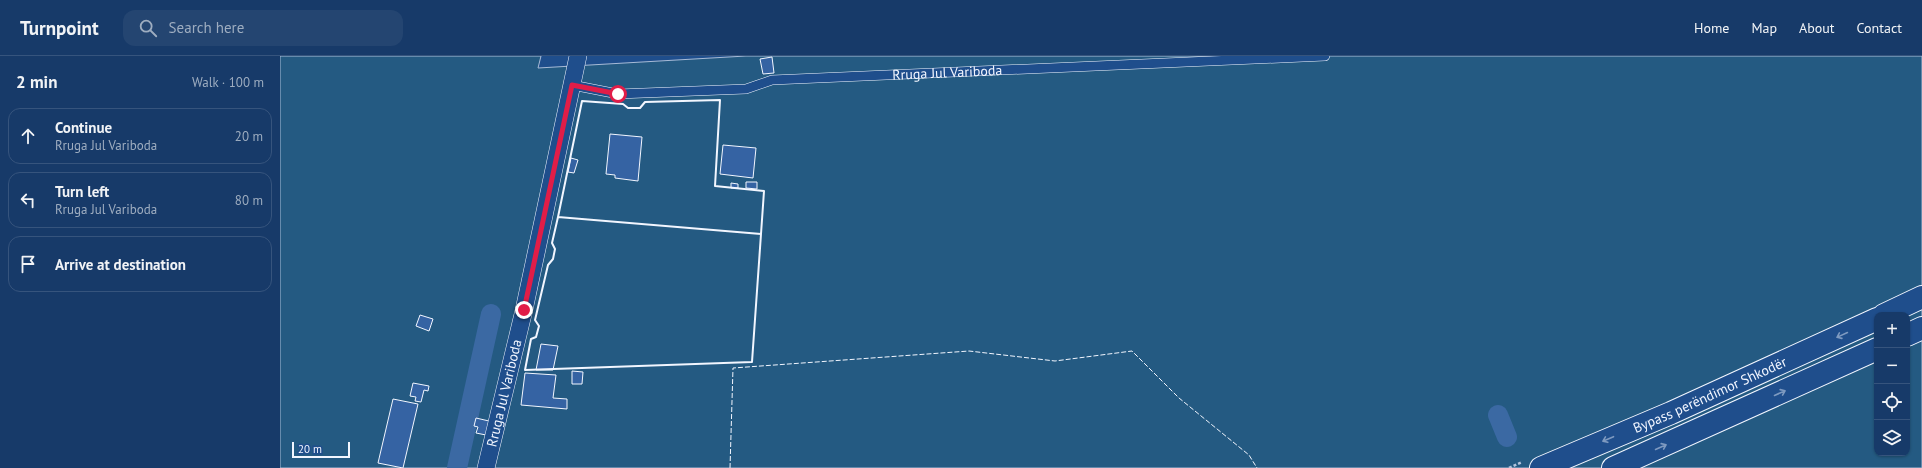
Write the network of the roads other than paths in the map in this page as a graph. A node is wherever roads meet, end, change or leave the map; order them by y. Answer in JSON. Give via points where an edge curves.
{"nodes":[{"id":1,"x":578,"y":56,"type":"edge"},
{"id":2,"x":1325,"y":56,"type":"edge"},
{"id":3,"x":572,"y":85,"type":"junction"},
{"id":4,"x":1922,"y":297,"type":"edge"},
{"id":5,"x":1890,"y":312,"type":"edge"},
{"id":6,"x":1874,"y":319,"type":"edge"},
{"id":7,"x":1922,"y":328,"type":"edge"},
{"id":8,"x":1910,"y":334,"type":"edge"},
{"id":9,"x":1874,"y":350,"type":"edge"},
{"id":10,"x":486,"y":468,"type":"edge"},
{"id":11,"x":1541,"y":468,"type":"edge"},
{"id":12,"x":1613,"y":468,"type":"edge"}],
"edges":[{"from":1,"to":3,"type":"street","name":"Rruga Jul Variboda"},
{"from":2,"to":3,"type":"lane","name":"Rruga Jul Variboda","via":[[772,80],[746,89],[618,94]]},
{"from":3,"to":10,"type":"street","name":"Rruga Jul Variboda","via":[[524,310]]},
{"from":4,"to":5,"type":"highway"},
{"from":6,"to":11,"type":"highway","name":"Bypass perëndimor Shkodër","one_way":true,"via":[[1671,413]]},
{"from":7,"to":8,"type":"highway"},
{"from":12,"to":9,"type":"highway","name":"Bypass perëndimor Shkodër","one_way":true}]}
